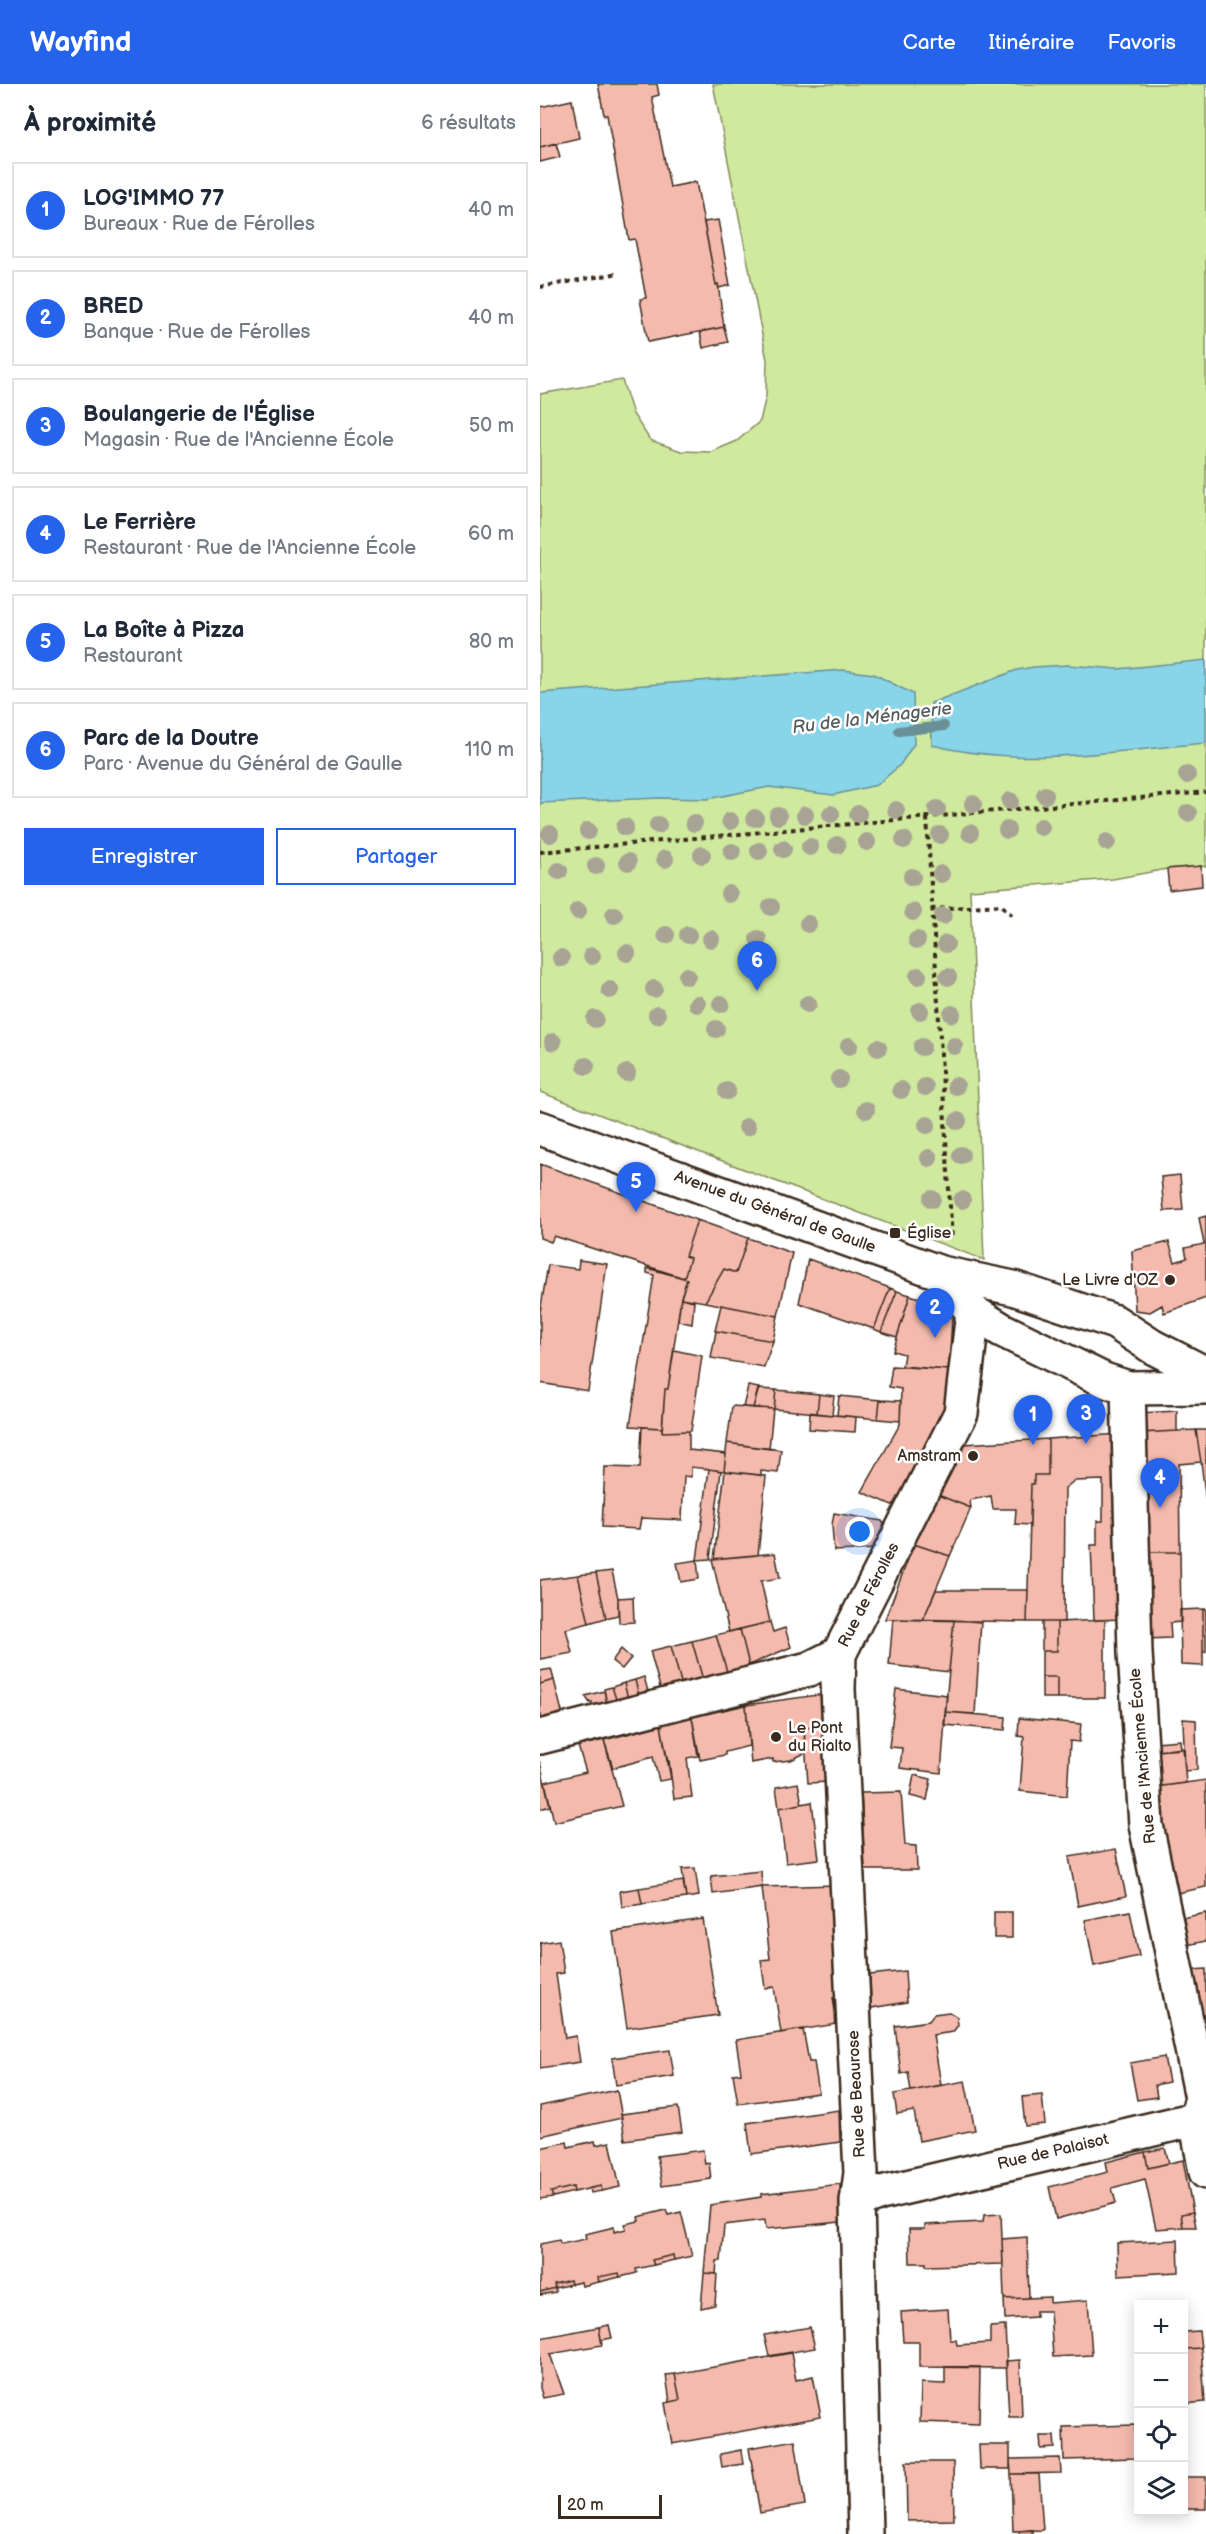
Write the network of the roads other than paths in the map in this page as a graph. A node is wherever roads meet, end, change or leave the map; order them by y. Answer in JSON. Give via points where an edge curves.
{"nodes":[{"id":1,"x":540,"y":1128,"type":"edge"},
{"id":2,"x":947,"y":1260,"type":"junction"},
{"id":3,"x":973,"y":1312,"type":"junction"},
{"id":4,"x":1206,"y":1374,"type":"edge"},
{"id":5,"x":1206,"y":1387,"type":"edge"},
{"id":6,"x":1128,"y":1388,"type":"junction"},
{"id":7,"x":839,"y":1654,"type":"junction"},
{"id":8,"x":540,"y":1737,"type":"edge"},
{"id":9,"x":1196,"y":2119,"type":"junction"},
{"id":10,"x":1206,"y":2172,"type":"edge"},
{"id":11,"x":857,"y":2202,"type":"junction"},
{"id":12,"x":865,"y":2534,"type":"edge"}],
"edges":[{"from":1,"to":2,"type":"street","name":"Avenue du Général de Gaulle"},
{"from":2,"to":3,"type":"street"},
{"from":2,"to":4,"type":"street","name":"Avenue du Général de Gaulle","via":[[1013,1288],[1115,1322]]},
{"from":3,"to":6,"type":"street","via":[[1068,1364]]},
{"from":3,"to":7,"type":"street","name":"Rue de Férolles","via":[[961,1413]]},
{"from":5,"to":6,"type":"street"},
{"from":6,"to":9,"type":"street","name":"Rue de l'Ancienne École","via":[[1135,1653],[1145,1814],[1202,2098]]},
{"from":7,"to":8,"type":"street","name":"Rue de Férolles","via":[[808,1669]]},
{"from":7,"to":11,"type":"street","name":"Rue de Beaurose","via":[[861,2173]]},
{"from":9,"to":10,"type":"street"},
{"from":9,"to":11,"type":"street","name":"Rue de Palaisot","via":[[880,2193]]},
{"from":11,"to":12,"type":"street","name":"Rue de Beaurose"}]}
